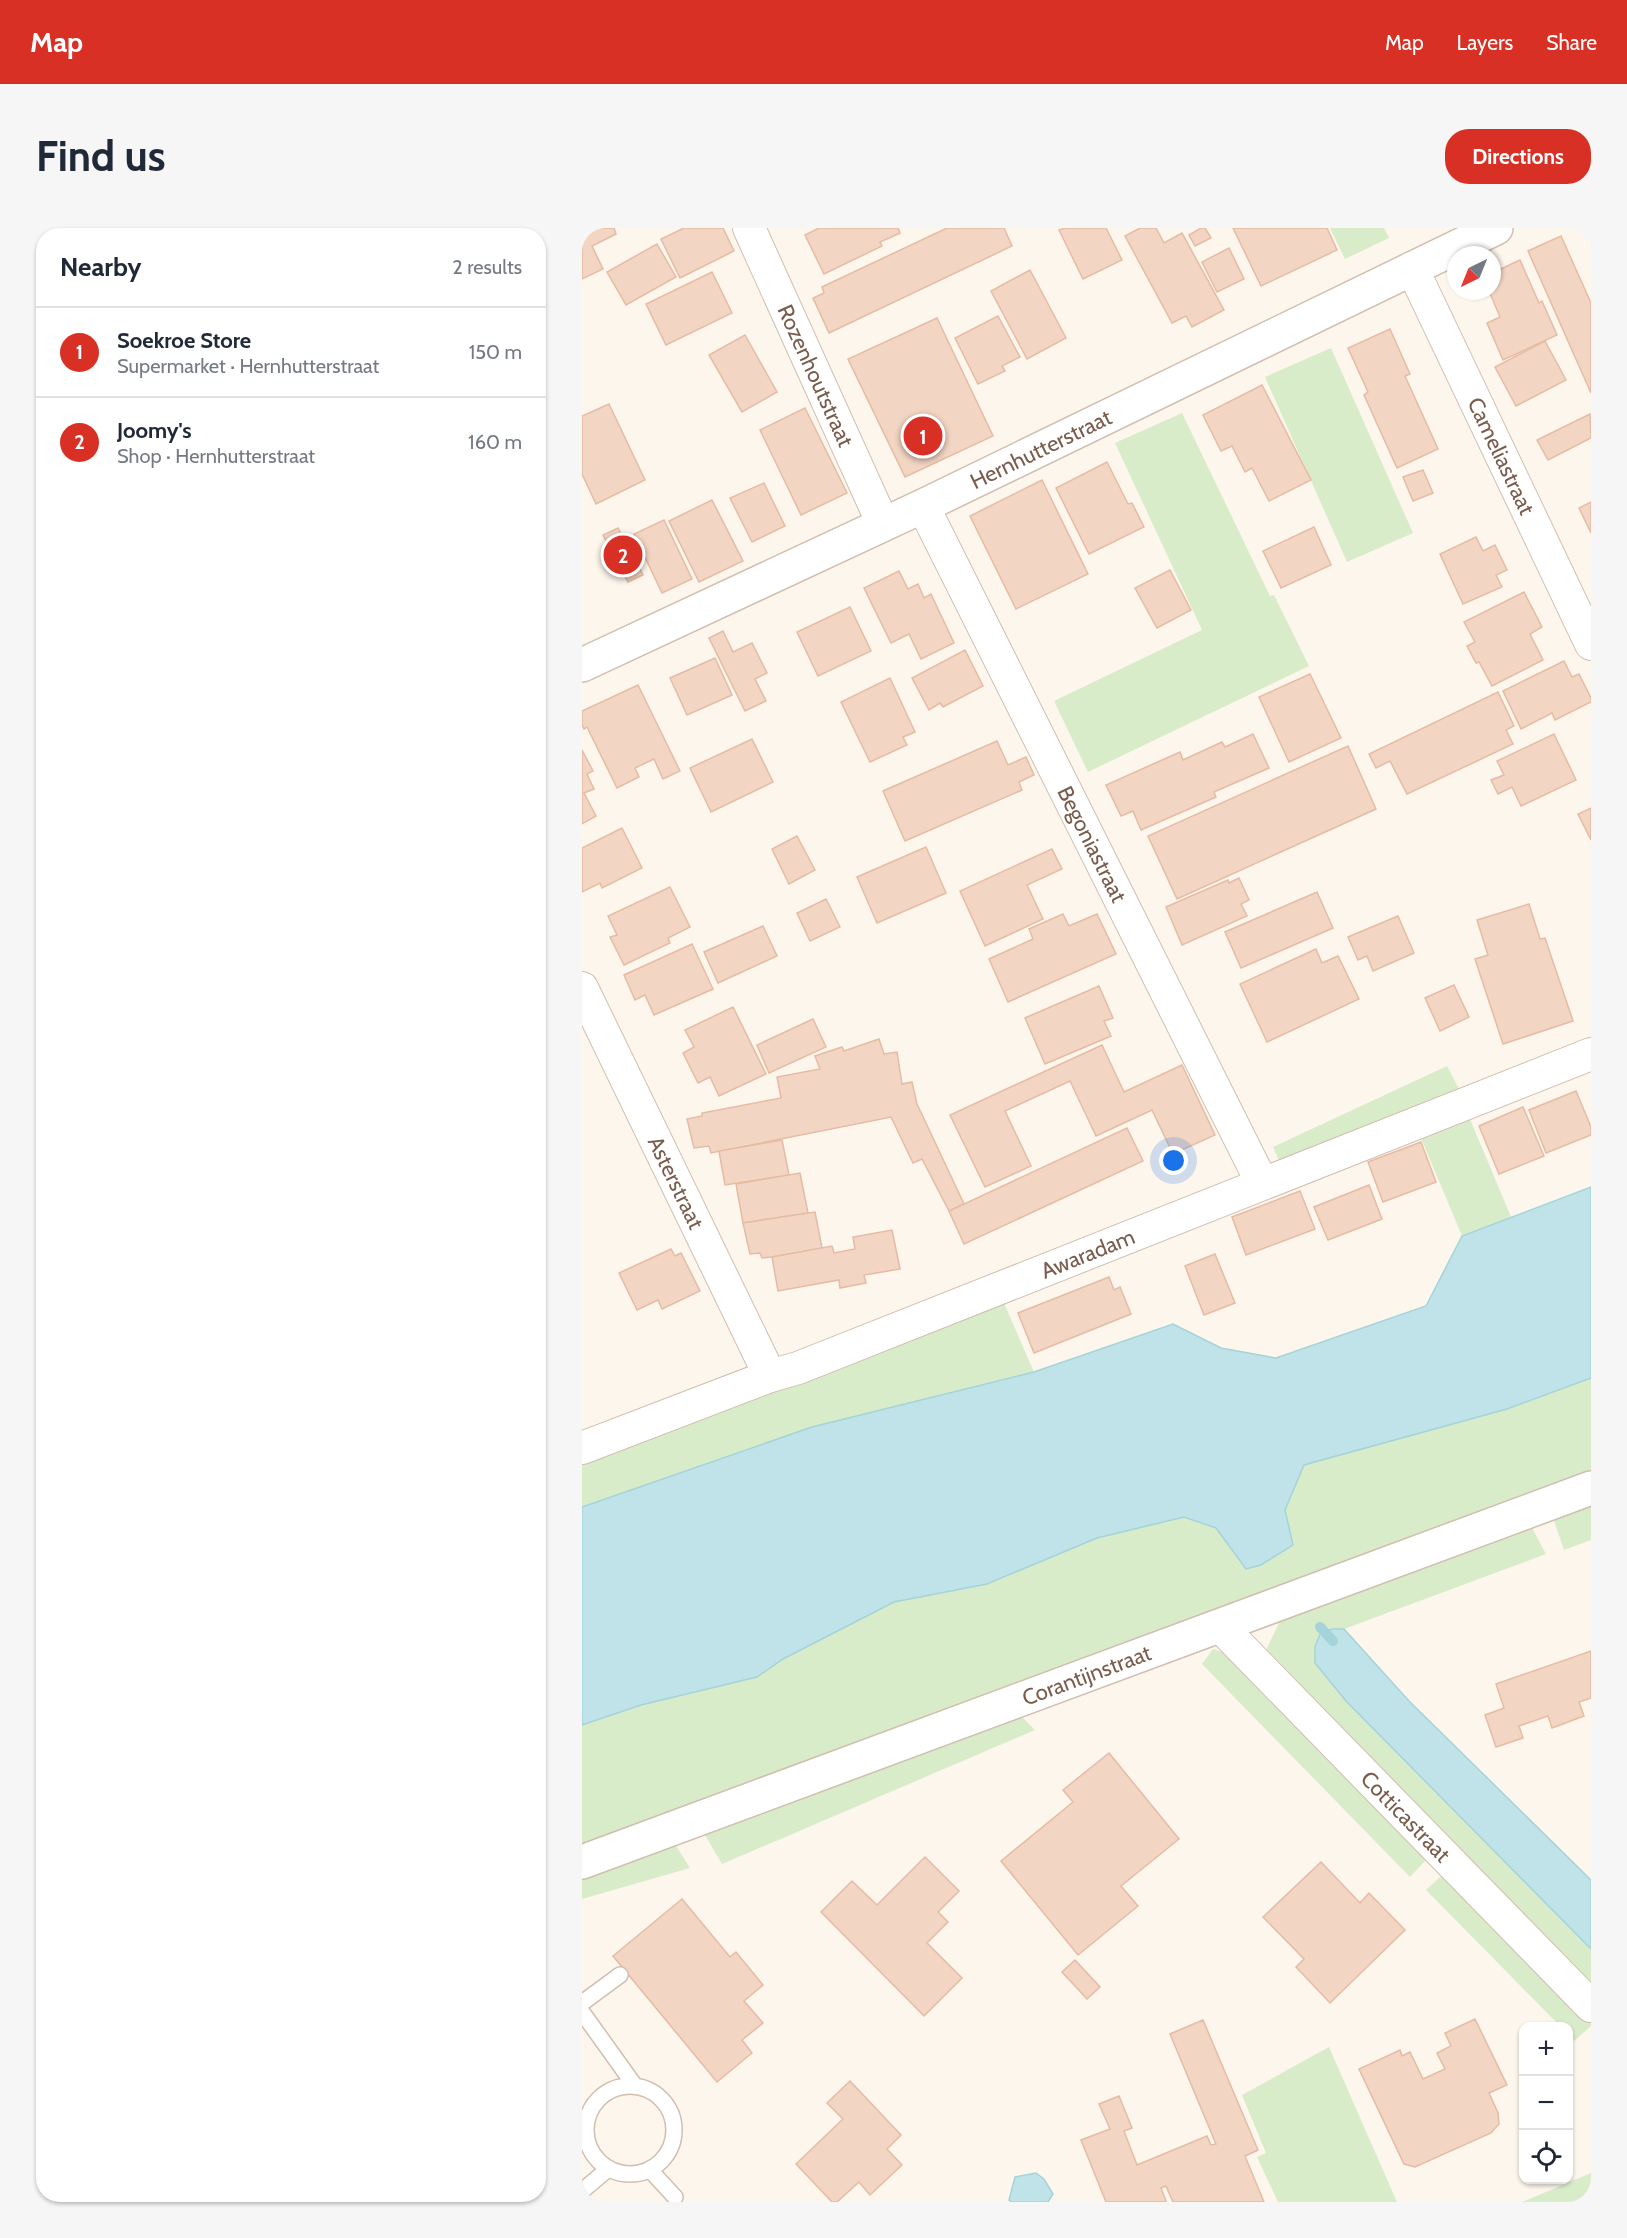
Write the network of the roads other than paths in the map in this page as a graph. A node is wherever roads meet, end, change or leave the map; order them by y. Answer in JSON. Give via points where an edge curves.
{"nodes":[{"id":1,"x":749,"y":228,"type":"edge"},
{"id":2,"x":1496,"y":228,"type":"edge"},
{"id":3,"x":1412,"y":268,"type":"junction"},
{"id":4,"x":923,"y":506,"type":"junction"},
{"id":5,"x":883,"y":524,"type":"junction"},
{"id":6,"x":1591,"y":644,"type":"edge"},
{"id":7,"x":582,"y":665,"type":"edge"},
{"id":8,"x":582,"y":988,"type":"edge"},
{"id":9,"x":1591,"y":1054,"type":"edge"},
{"id":10,"x":1262,"y":1183,"type":"junction"},
{"id":11,"x":770,"y":1376,"type":"junction"},
{"id":12,"x":582,"y":1448,"type":"edge"},
{"id":13,"x":1591,"y":1488,"type":"edge"},
{"id":14,"x":1220,"y":1626,"type":"junction"},
{"id":15,"x":582,"y":1862,"type":"edge"},
{"id":16,"x":620,"y":1975,"type":"dead end"},
{"id":17,"x":1591,"y":2006,"type":"edge"},
{"id":18,"x":582,"y":2011,"type":"edge"},
{"id":19,"x":635,"y":2086,"type":"junction"},
{"id":20,"x":608,"y":2169,"type":"junction"},
{"id":21,"x":650,"y":2170,"type":"junction"},
{"id":22,"x":582,"y":2192,"type":"edge"},
{"id":23,"x":675,"y":2197,"type":"dead end"}],
"edges":[{"from":1,"to":5,"type":"street","name":"Rozenhoutstraat"},
{"from":2,"to":3,"type":"street","name":"Hernhutterstraat"},
{"from":3,"to":4,"type":"street","name":"Hernhutterstraat"},
{"from":3,"to":6,"type":"street","name":"Cameliastraat"},
{"from":4,"to":5,"type":"street","name":"Hernhutterstraat"},
{"from":4,"to":10,"type":"street","name":"Begoniastraat"},
{"from":5,"to":7,"type":"street","name":"Hernhutterstraat"},
{"from":8,"to":11,"type":"street","name":"Asterstraat"},
{"from":9,"to":10,"type":"street","name":"Awaradam"},
{"from":10,"to":11,"type":"street","name":"Awaradam"},
{"from":11,"to":12,"type":"street","name":"Awaradam"},
{"from":13,"to":14,"type":"street","name":"Corantijnstraat"},
{"from":14,"to":15,"type":"street","name":"Corantijnstraat"},
{"from":14,"to":17,"type":"street","name":"Cotticastraat"},
{"from":16,"to":18,"type":"lane"},
{"from":18,"to":19,"type":"lane"},
{"from":19,"to":20,"type":"lane","via":[[605,2093],[587,2116],[588,2146]]},
{"from":19,"to":21,"type":"lane","via":[[660,2098],[674,2122],[670,2150]]},
{"from":20,"to":21,"type":"lane","via":[[623,2174]]},
{"from":20,"to":22,"type":"lane"},
{"from":21,"to":23,"type":"lane"}]}
